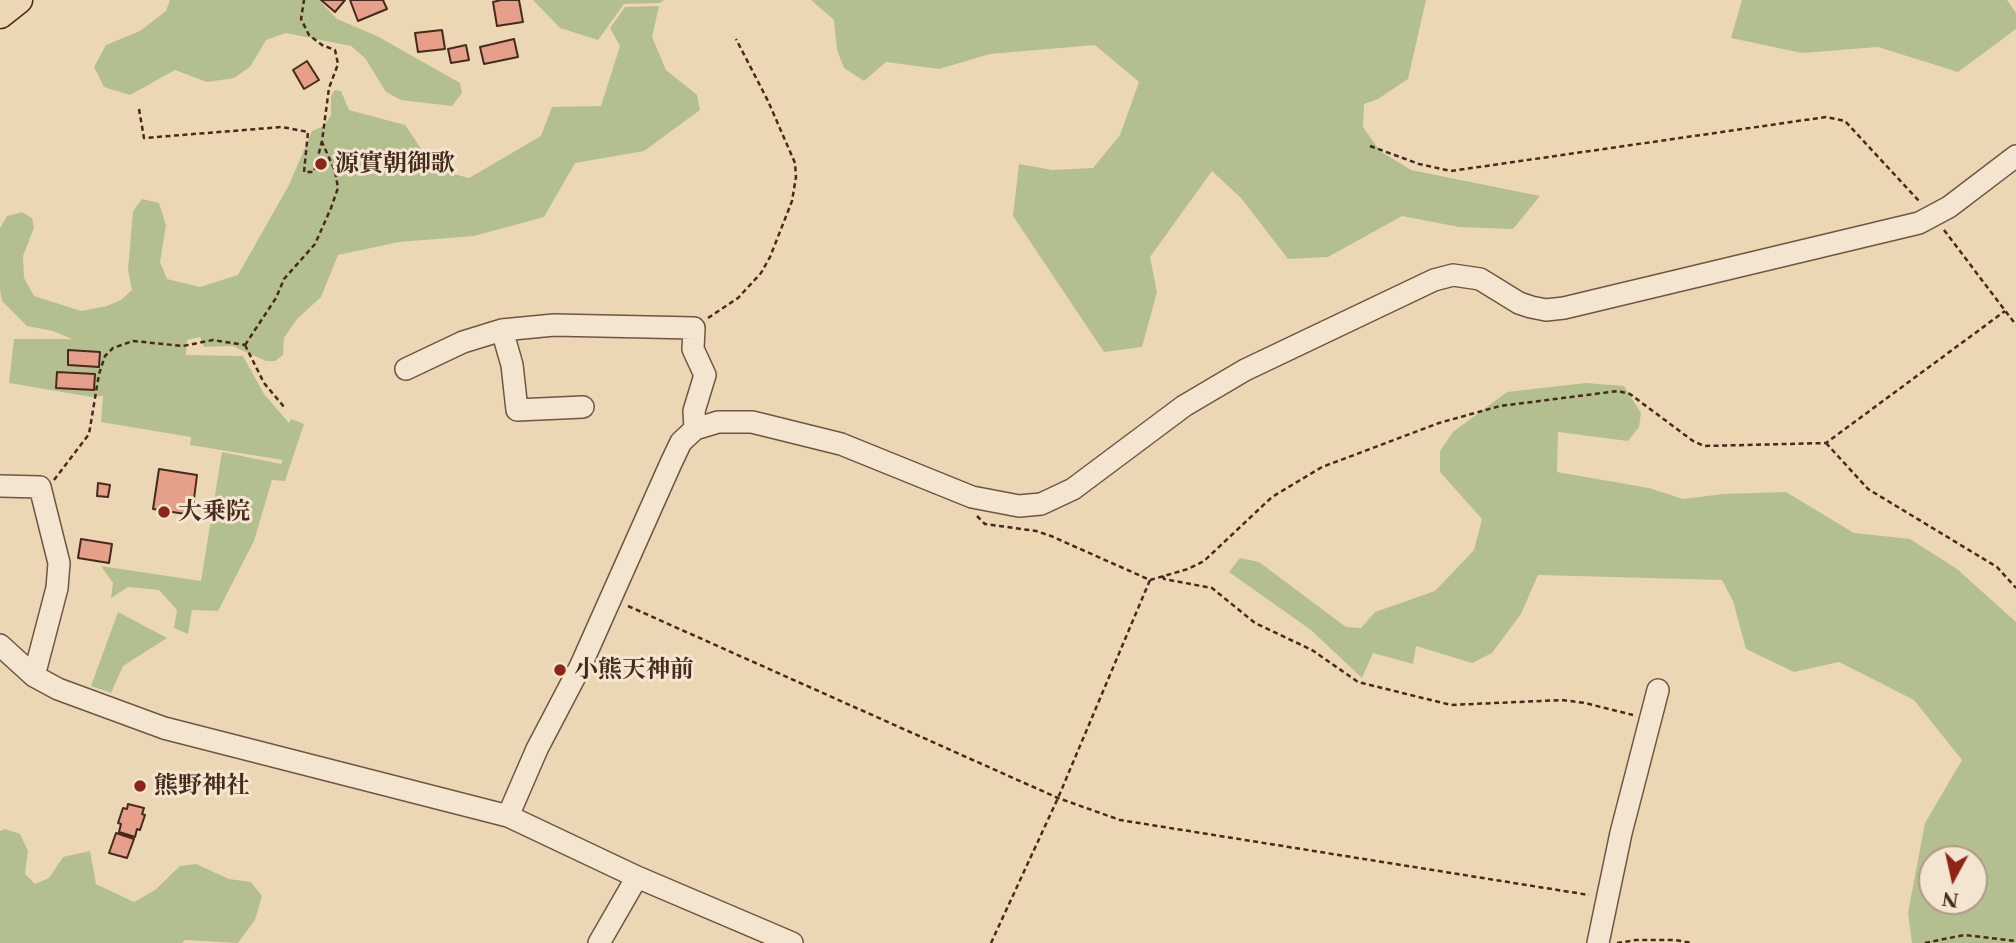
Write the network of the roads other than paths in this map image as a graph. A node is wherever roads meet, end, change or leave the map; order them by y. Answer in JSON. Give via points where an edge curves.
{"nodes":[{"id":1,"x":19,"y":0,"type":"edge"},
{"id":2,"x":0,"y":15,"type":"edge"},
{"id":3,"x":2016,"y":156,"type":"edge"},
{"id":4,"x":502,"y":330,"type":"junction"},
{"id":5,"x":406,"y":369,"type":"dead end"},
{"id":6,"x":583,"y":407,"type":"dead end"},
{"id":7,"x":695,"y":429,"type":"junction"},
{"id":8,"x":0,"y":486,"type":"edge"},
{"id":9,"x":0,"y":645,"type":"edge"},
{"id":10,"x":34,"y":676,"type":"junction"},
{"id":11,"x":1658,"y":690,"type":"dead end"},
{"id":12,"x":508,"y":816,"type":"junction"},
{"id":13,"x":637,"y":877,"type":"junction"},
{"id":14,"x":600,"y":943,"type":"edge"},
{"id":15,"x":792,"y":943,"type":"edge"},
{"id":16,"x":1598,"y":943,"type":"edge"}],
"edges":[{"from":1,"to":2,"type":"main road"},
{"from":3,"to":7,"type":"street","via":[[1934,217],[1919,223],[1564,308],[1546,310],[1519,303],[1480,279],[1453,275],[1434,280],[1245,370],[1184,406],[1073,489],[1041,504],[1019,506],[979,499],[841,444],[752,422],[718,422]]},
{"from":4,"to":5,"type":"street","via":[[463,342]]},
{"from":4,"to":6,"type":"street","via":[[517,410]]},
{"from":4,"to":7,"type":"street","via":[[554,325],[694,328],[693,349],[705,374],[694,411]]},
{"from":7,"to":12,"type":"street","via":[[670,463]]},
{"from":8,"to":10,"type":"street","via":[[40,487],[59,563]]},
{"from":9,"to":10,"type":"street"},
{"from":10,"to":12,"type":"street","via":[[164,728]]},
{"from":11,"to":16,"type":"street","via":[[1620,833]]},
{"from":12,"to":13,"type":"street"},
{"from":13,"to":14,"type":"street"},
{"from":13,"to":15,"type":"street"}]}
